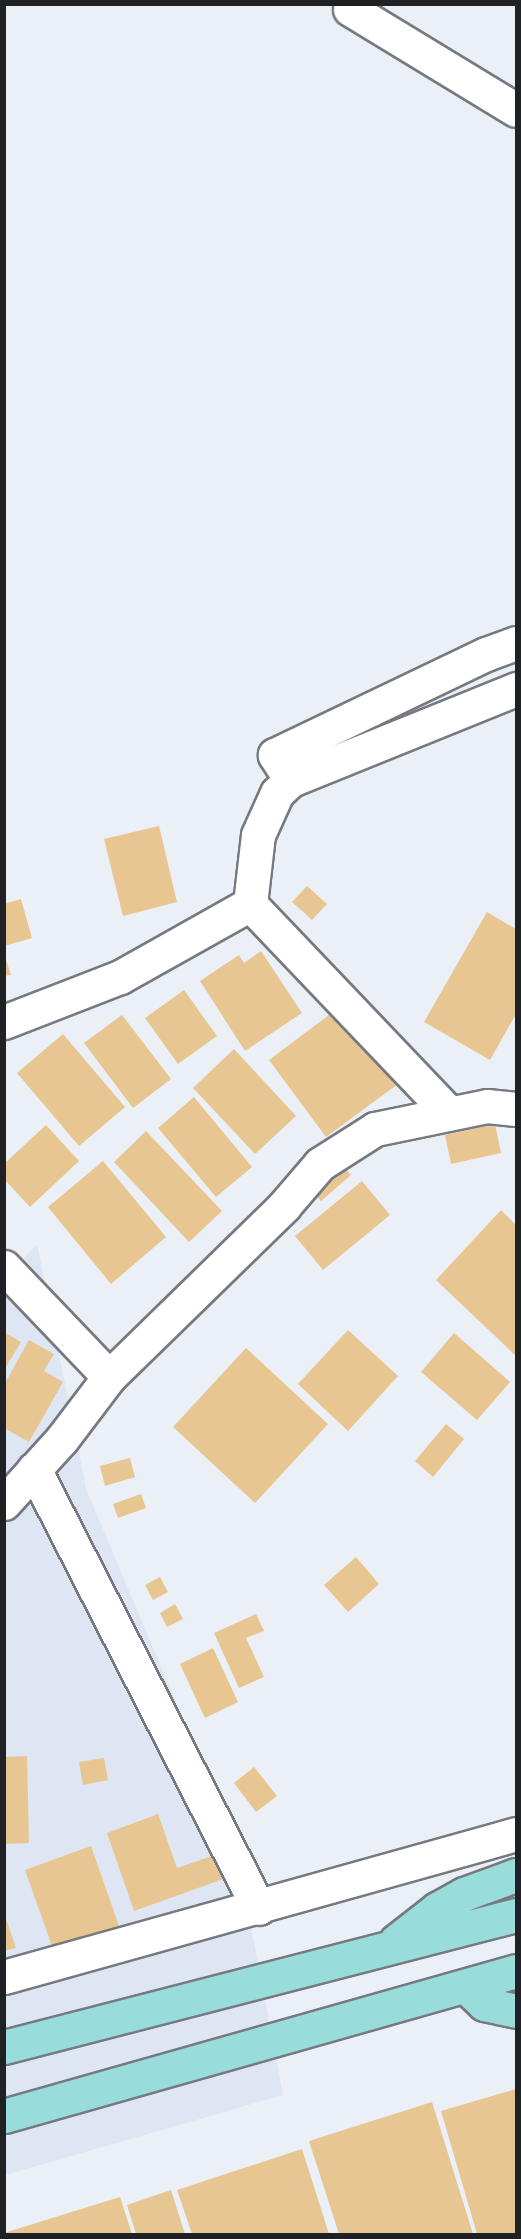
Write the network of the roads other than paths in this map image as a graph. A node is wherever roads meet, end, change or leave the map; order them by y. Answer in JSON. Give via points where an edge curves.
{"nodes":[{"id":1,"x":350,"y":9,"type":"dead end"},
{"id":2,"x":516,"y":110,"type":"edge"},
{"id":3,"x":516,"y":643,"type":"edge"},
{"id":4,"x":516,"y":689,"type":"edge"},
{"id":5,"x":291,"y":780,"type":"junction"},
{"id":6,"x":250,"y":904,"type":"junction"},
{"id":7,"x":4,"y":1022,"type":"edge"},
{"id":8,"x":516,"y":1109,"type":"edge"},
{"id":9,"x":449,"y":1113,"type":"junction"},
{"id":10,"x":4,"y":1267,"type":"edge"},
{"id":11,"x":109,"y":1377,"type":"junction"},
{"id":12,"x":34,"y":1469,"type":"junction"},
{"id":13,"x":4,"y":1503,"type":"edge"},
{"id":14,"x":516,"y":1834,"type":"edge"},
{"id":15,"x":516,"y":1875,"type":"edge"},
{"id":16,"x":259,"y":1908,"type":"junction"},
{"id":17,"x":516,"y":1915,"type":"edge"},
{"id":18,"x":388,"y":1948,"type":"junction"},
{"id":19,"x":516,"y":1971,"type":"edge"},
{"id":20,"x":4,"y":1977,"type":"edge"},
{"id":21,"x":465,"y":1986,"type":"junction"},
{"id":22,"x":516,"y":2011,"type":"edge"},
{"id":23,"x":4,"y":2047,"type":"edge"},
{"id":24,"x":4,"y":2116,"type":"edge"}],
"edges":[{"from":1,"to":2,"type":"street"},
{"from":3,"to":5,"type":"street","via":[[275,755]]},
{"from":4,"to":5,"type":"street"},
{"from":5,"to":6,"type":"street","via":[[277,793],[258,835]]},
{"from":6,"to":7,"type":"street","via":[[120,977]]},
{"from":6,"to":9,"type":"street"},
{"from":8,"to":9,"type":"street","via":[[487,1106]]},
{"from":9,"to":11,"type":"street","via":[[375,1129],[320,1164],[284,1206]]},
{"from":10,"to":11,"type":"street"},
{"from":11,"to":12,"type":"street"},
{"from":12,"to":13,"type":"street"},
{"from":12,"to":16,"type":"street"},
{"from":14,"to":16,"type":"street"},
{"from":15,"to":18,"type":"main road","via":[[464,1894],[437,1909]]},
{"from":16,"to":20,"type":"street"},
{"from":17,"to":18,"type":"main road"},
{"from":18,"to":23,"type":"main road"},
{"from":19,"to":21,"type":"main road"},
{"from":21,"to":22,"type":"main road","via":[[484,2004]]},
{"from":21,"to":24,"type":"main road"}]}
